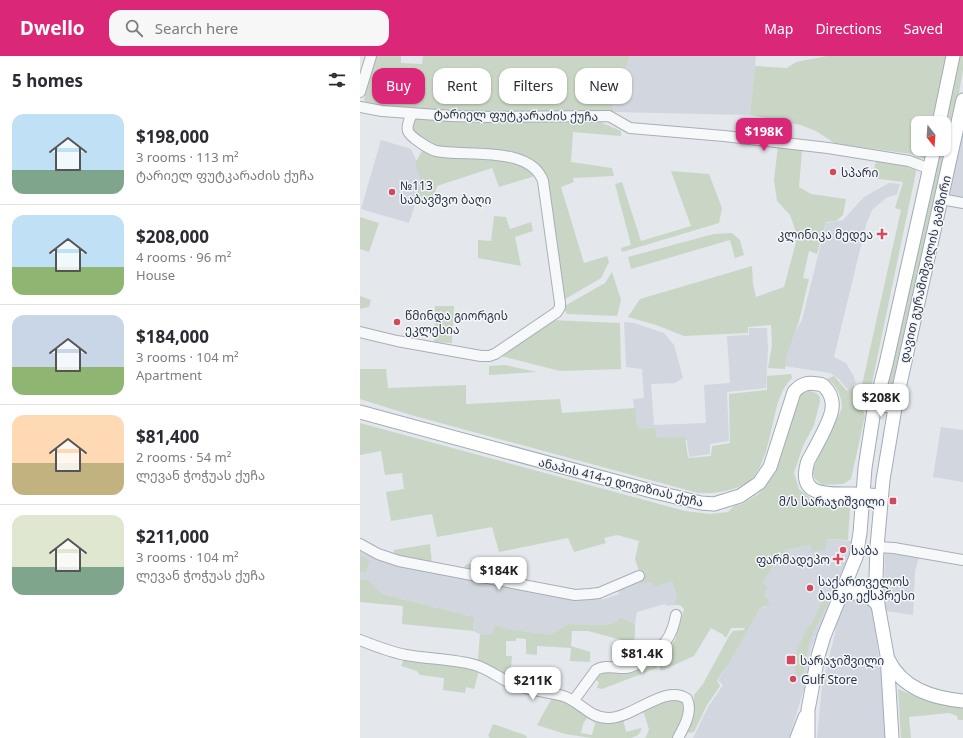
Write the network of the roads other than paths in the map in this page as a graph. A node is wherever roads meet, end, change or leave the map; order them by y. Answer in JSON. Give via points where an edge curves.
{"nodes":[{"id":1,"x":371,"y":56,"type":"edge"},
{"id":2,"x":953,"y":56,"type":"edge"},
{"id":3,"x":360,"y":92,"type":"edge"},
{"id":4,"x":963,"y":100,"type":"edge"},
{"id":5,"x":360,"y":107,"type":"edge"},
{"id":6,"x":412,"y":114,"type":"junction"},
{"id":7,"x":940,"y":116,"type":"edge"},
{"id":8,"x":933,"y":156,"type":"edge"},
{"id":9,"x":930,"y":169,"type":"junction"},
{"id":10,"x":941,"y":198,"type":"junction"},
{"id":11,"x":963,"y":203,"type":"edge"},
{"id":12,"x":360,"y":332,"type":"edge"},
{"id":13,"x":878,"y":396,"type":"junction"},
{"id":14,"x":896,"y":402,"type":"junction"},
{"id":15,"x":360,"y":412,"type":"edge"},
{"id":16,"x":862,"y":494,"type":"junction"},
{"id":17,"x":881,"y":496,"type":"junction"},
{"id":18,"x":360,"y":544,"type":"edge"},
{"id":19,"x":877,"y":547,"type":"junction"},
{"id":20,"x":963,"y":560,"type":"edge"},
{"id":21,"x":639,"y":576,"type":"dead end"},
{"id":22,"x":840,"y":596,"type":"junction"},
{"id":23,"x":878,"y":605,"type":"junction"},
{"id":24,"x":676,"y":615,"type":"dead end"},
{"id":25,"x":360,"y":640,"type":"edge"},
{"id":26,"x":887,"y":655,"type":"junction"},
{"id":27,"x":574,"y":700,"type":"junction"},
{"id":28,"x":963,"y":701,"type":"edge"},
{"id":29,"x":808,"y":710,"type":"junction"},
{"id":30,"x":678,"y":738,"type":"edge"},
{"id":31,"x":797,"y":738,"type":"edge"},
{"id":32,"x":808,"y":738,"type":"edge"},
{"id":33,"x":892,"y":738,"type":"edge"}],
"edges":[{"from":1,"to":3,"type":"street"},
{"from":2,"to":7,"type":"main road"},
{"from":4,"to":10,"type":"main road","name":"დავით გურამიშვილის გამზირი"},
{"from":5,"to":6,"type":"street","name":"ტარიელ ფუტკარაძის ქუჩა"},
{"from":6,"to":9,"type":"street","name":"ტარიელ ფუტკარაძის ქუჩა","via":[[483,117],[609,116],[630,128],[828,148],[909,160]]},
{"from":6,"to":12,"type":"street","via":[[408,131],[428,148],[436,151],[514,158],[537,170],[543,181],[560,307],[557,312],[489,356]]},
{"from":8,"to":9,"type":"main road","name":"დავით გურამიშვილის გამზირი"},
{"from":9,"to":13,"type":"main road","name":"დავით გურამიშვილის გამზირი"},
{"from":10,"to":11,"type":"street"},
{"from":10,"to":14,"type":"main road","name":"დავით გურამიშვილის გამზირი"},
{"from":13,"to":14,"type":"street","via":[[883,407],[889,407]]},
{"from":13,"to":16,"type":"main road","name":"დავით გურამიშვილის გამზირი"},
{"from":14,"to":17,"type":"main road","name":"დავით გურამიშვილის გამზირი"},
{"from":15,"to":16,"type":"main road","name":"ანაპის 414-ე დივიზიას ქუჩა","via":[[655,492],[714,504],[740,496],[759,483],[770,466],[794,392],[807,383],[820,384],[830,394],[832,408],[808,461],[806,480],[811,489],[820,494]]},
{"from":16,"to":17,"type":"main road","name":"ანაპის 414-ე დივიზიას ქუჩა"},
{"from":16,"to":22,"type":"main road","name":"დავით გურამიშვილის გამზირი","via":[[856,557]]},
{"from":17,"to":19,"type":"main road","name":"დავით გურამიშვილის გამზირი"},
{"from":18,"to":21,"type":"street","via":[[399,561],[576,595],[599,592]]},
{"from":19,"to":20,"type":"street"},
{"from":19,"to":23,"type":"main road","name":"დავით გურამიშვილის გამზირი"},
{"from":22,"to":23,"type":"main road","via":[[859,592],[869,596]]},
{"from":22,"to":29,"type":"main road","name":"დავით გურამიშვილის გამზირი","via":[[818,656]]},
{"from":23,"to":26,"type":"main road","name":"დავით გურამიშვილის გამზირი"},
{"from":24,"to":27,"type":"street","via":[[674,628],[658,651],[634,666],[596,670]]},
{"from":25,"to":27,"type":"street","via":[[404,655],[474,665],[530,690]]},
{"from":26,"to":28,"type":"main road","via":[[896,673],[914,688],[936,697]]},
{"from":26,"to":33,"type":"main road"},
{"from":27,"to":30,"type":"street","via":[[589,713],[609,718],[670,695],[678,695],[687,699],[689,707]]},
{"from":29,"to":31,"type":"main road"},
{"from":29,"to":32,"type":"main road"}]}
